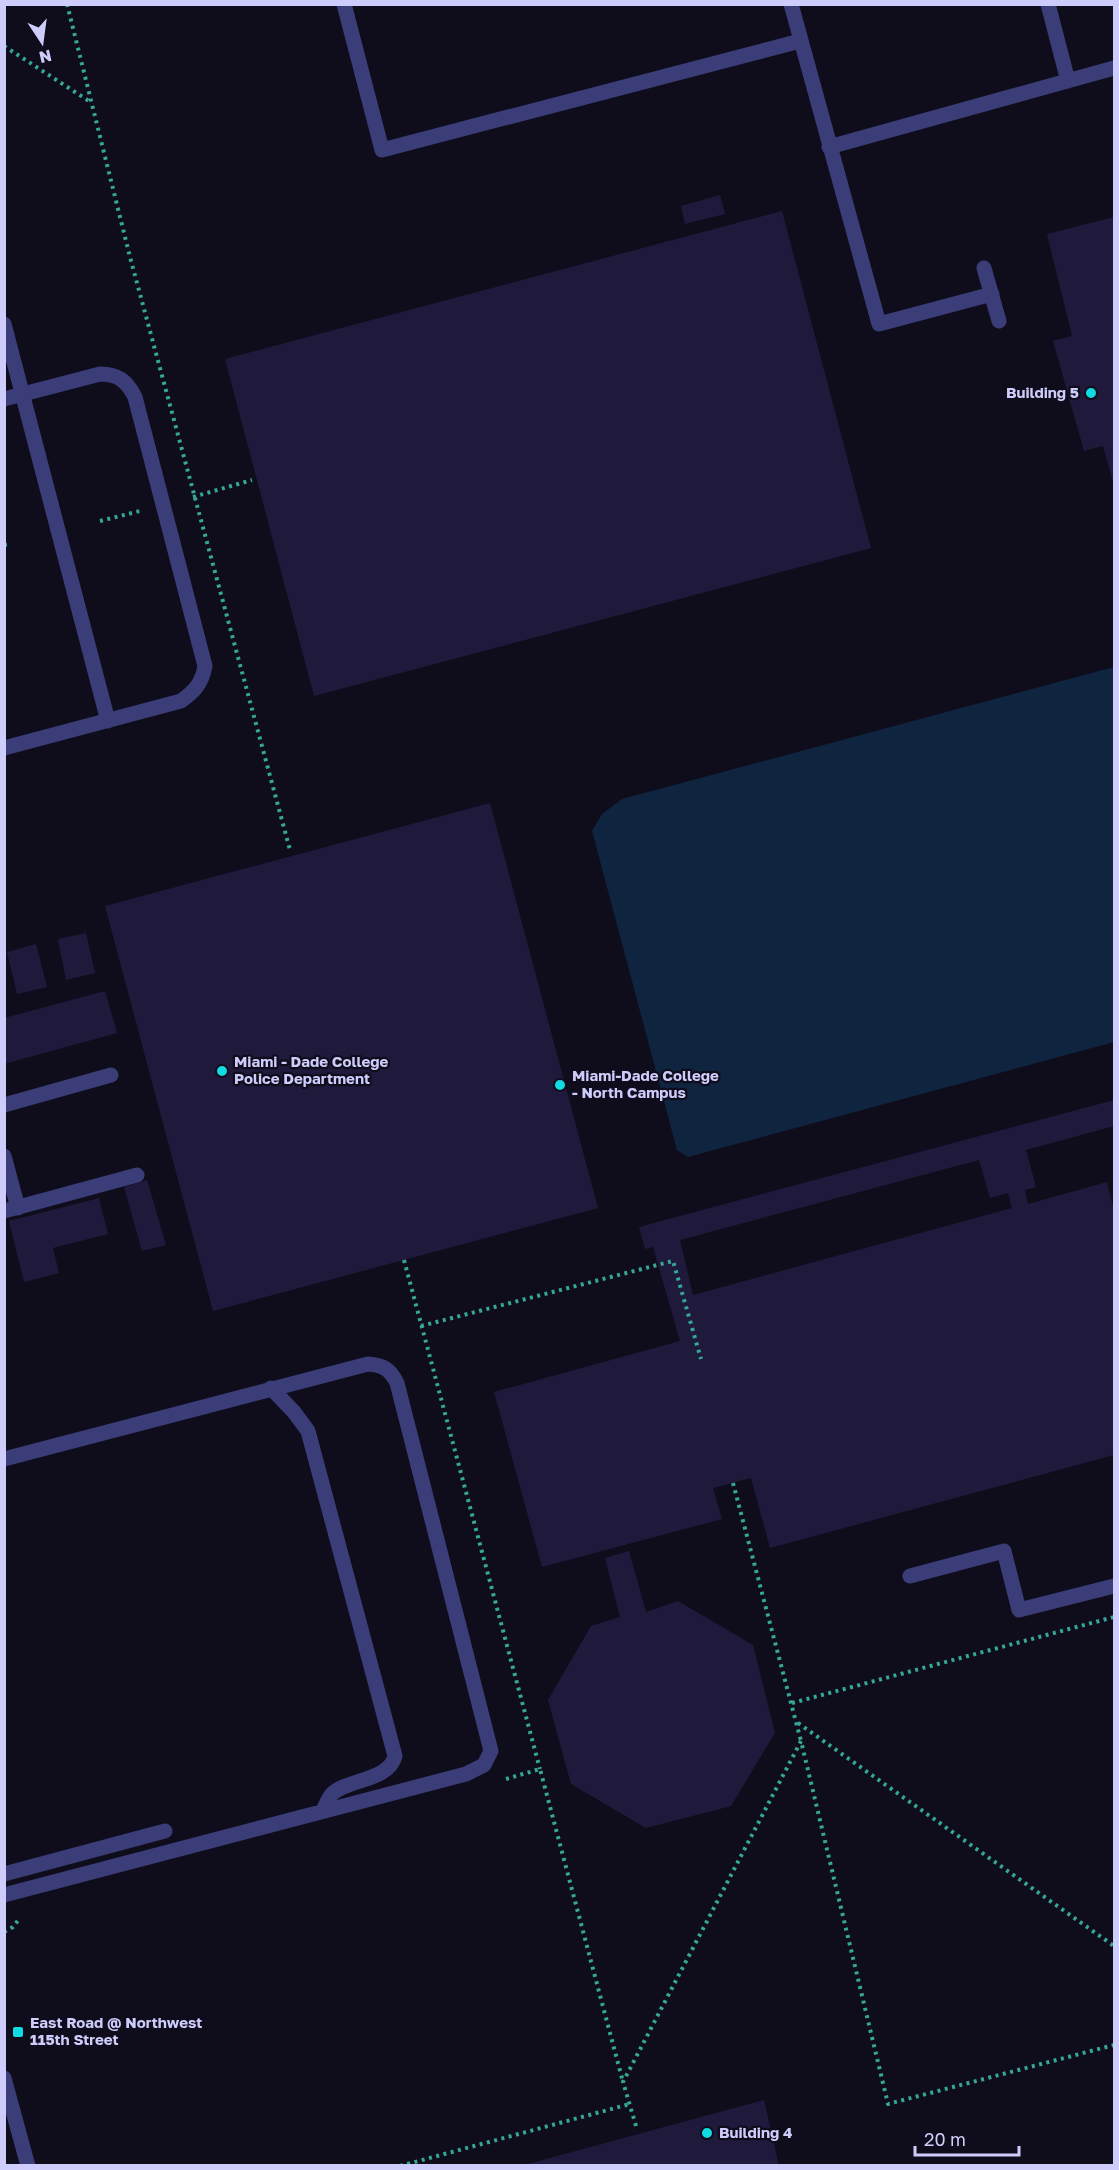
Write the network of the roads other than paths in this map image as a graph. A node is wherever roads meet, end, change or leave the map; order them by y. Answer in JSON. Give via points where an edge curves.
{"nodes":[{"id":1,"x":344,"y":4,"type":"edge"},
{"id":2,"x":791,"y":4,"type":"edge"},
{"id":3,"x":1048,"y":4,"type":"edge"},
{"id":4,"x":800,"y":41,"type":"junction"},
{"id":5,"x":1114,"y":68,"type":"edge"},
{"id":6,"x":1068,"y":81,"type":"junction"},
{"id":7,"x":829,"y":147,"type":"junction"},
{"id":8,"x":984,"y":268,"type":"dead end"},
{"id":9,"x":992,"y":294,"type":"junction"},
{"id":10,"x":999,"y":321,"type":"dead end"},
{"id":11,"x":4,"y":324,"type":"edge"},
{"id":12,"x":23,"y":395,"type":"junction"},
{"id":13,"x":4,"y":399,"type":"edge"},
{"id":14,"x":108,"y":722,"type":"junction"},
{"id":15,"x":4,"y":748,"type":"edge"},
{"id":16,"x":111,"y":1075,"type":"dead end"},
{"id":17,"x":4,"y":1105,"type":"edge"},
{"id":18,"x":4,"y":1156,"type":"edge"},
{"id":19,"x":137,"y":1175,"type":"dead end"},
{"id":20,"x":11,"y":1209,"type":"edge"},
{"id":21,"x":270,"y":1389,"type":"junction"},
{"id":22,"x":4,"y":1459,"type":"edge"},
{"id":23,"x":909,"y":1576,"type":"dead end"},
{"id":24,"x":1114,"y":1586,"type":"edge"},
{"id":25,"x":323,"y":1810,"type":"junction"},
{"id":26,"x":165,"y":1831,"type":"dead end"},
{"id":27,"x":4,"y":1874,"type":"edge"},
{"id":28,"x":4,"y":1895,"type":"edge"},
{"id":29,"x":4,"y":2078,"type":"edge"},
{"id":30,"x":28,"y":2166,"type":"edge"}],
"edges":[{"from":1,"to":4,"type":"street","via":[[382,150]]},
{"from":2,"to":4,"type":"street"},
{"from":3,"to":6,"type":"street"},
{"from":4,"to":7,"type":"street"},
{"from":5,"to":6,"type":"street"},
{"from":6,"to":7,"type":"street"},
{"from":7,"to":9,"type":"street","via":[[879,324]]},
{"from":8,"to":9,"type":"street"},
{"from":9,"to":10,"type":"street"},
{"from":11,"to":12,"type":"street"},
{"from":12,"to":13,"type":"street"},
{"from":12,"to":14,"type":"street"},
{"from":12,"to":14,"type":"street","via":[[100,374],[112,374],[130,386],[203,651],[206,666],[195,691],[181,701]]},
{"from":14,"to":15,"type":"street"},
{"from":16,"to":17,"type":"street"},
{"from":18,"to":20,"type":"street"},
{"from":19,"to":20,"type":"street"},
{"from":21,"to":22,"type":"street"},
{"from":21,"to":25,"type":"street","via":[[308,1431],[395,1756],[378,1773],[333,1793]]},
{"from":21,"to":25,"type":"street","via":[[368,1364],[380,1365],[393,1376],[491,1750],[484,1765],[466,1774]]},
{"from":23,"to":24,"type":"street","via":[[1004,1551],[1019,1610]]},
{"from":25,"to":28,"type":"street"},
{"from":26,"to":27,"type":"street"},
{"from":29,"to":30,"type":"street"}]}
